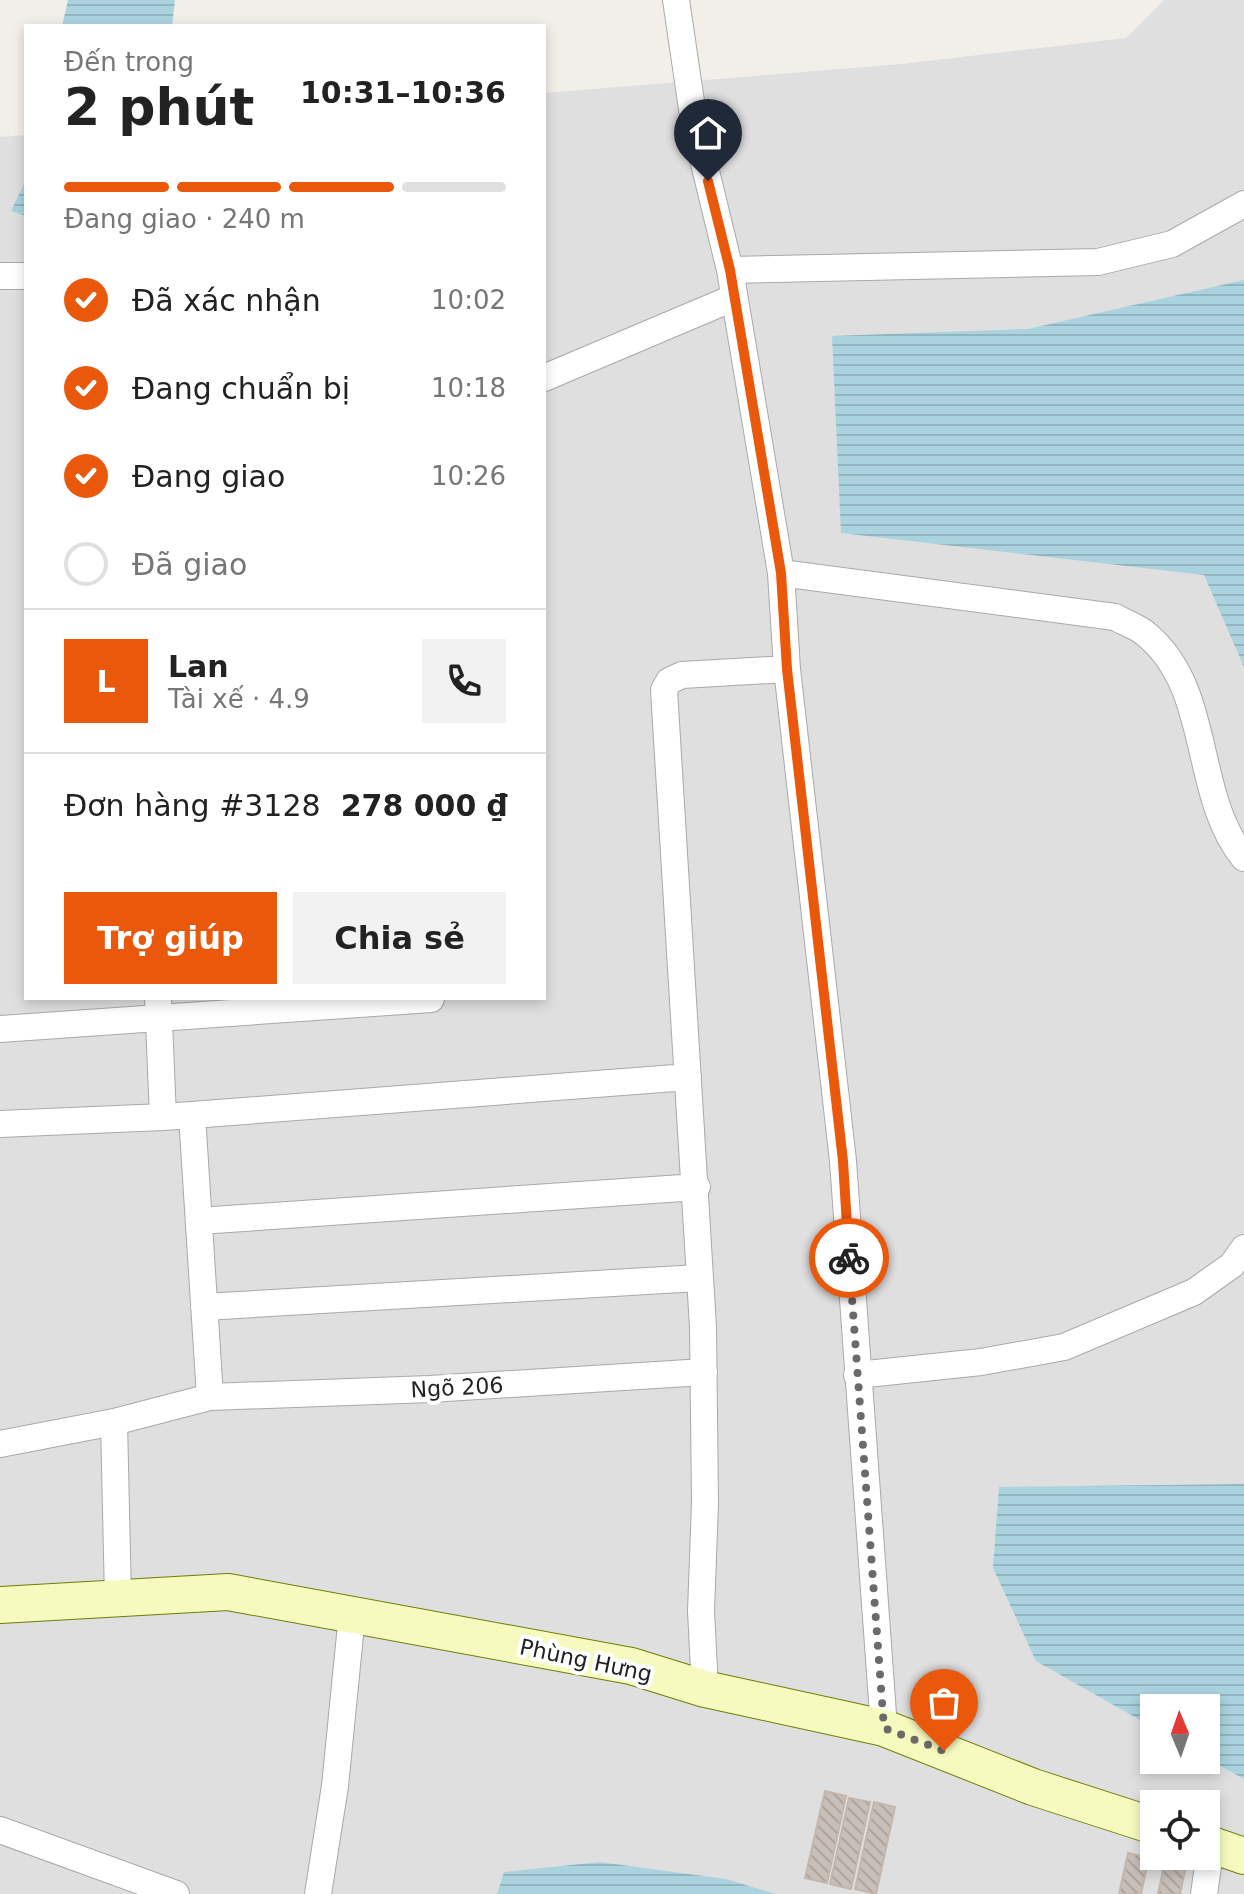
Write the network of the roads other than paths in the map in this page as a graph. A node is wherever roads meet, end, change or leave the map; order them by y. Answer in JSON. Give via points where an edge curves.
{"nodes":[{"id":1,"x":676,"y":0,"type":"edge"},
{"id":2,"x":1244,"y":204,"type":"edge"},
{"id":3,"x":730,"y":270,"type":"junction"},
{"id":4,"x":0,"y":276,"type":"edge"},
{"id":5,"x":24,"y":276,"type":"edge"},
{"id":6,"x":733,"y":298,"type":"junction"},
{"id":7,"x":546,"y":377,"type":"edge"},
{"id":8,"x":781,"y":573,"type":"junction"},
{"id":9,"x":787,"y":669,"type":"junction"},
{"id":10,"x":1244,"y":858,"type":"edge"},
{"id":11,"x":401,"y":1000,"type":"edge"},
{"id":12,"x":159,"y":1008,"type":"edge"},
{"id":13,"x":0,"y":1029,"type":"edge"},
{"id":14,"x":688,"y":1077,"type":"junction"},
{"id":15,"x":192,"y":1115,"type":"junction"},
{"id":16,"x":163,"y":1117,"type":"junction"},
{"id":17,"x":0,"y":1124,"type":"edge"},
{"id":18,"x":697,"y":1187,"type":"junction"},
{"id":19,"x":199,"y":1221,"type":"junction"},
{"id":20,"x":1244,"y":1248,"type":"edge"},
{"id":21,"x":698,"y":1278,"type":"junction"},
{"id":22,"x":204,"y":1307,"type":"junction"},
{"id":23,"x":704,"y":1372,"type":"junction"},
{"id":24,"x":857,"y":1375,"type":"junction"},
{"id":25,"x":210,"y":1397,"type":"junction"},
{"id":26,"x":114,"y":1422,"type":"junction"},
{"id":27,"x":0,"y":1444,"type":"edge"},
{"id":28,"x":118,"y":1598,"type":"junction"},
{"id":29,"x":0,"y":1605,"type":"edge"},
{"id":30,"x":352,"y":1615,"type":"junction"},
{"id":31,"x":705,"y":1689,"type":"junction"},
{"id":32,"x":884,"y":1728,"type":"junction"},
{"id":33,"x":1140,"y":1821,"type":"edge"},
{"id":34,"x":0,"y":1830,"type":"edge"},
{"id":35,"x":1212,"y":1870,"type":"edge"},
{"id":36,"x":176,"y":1894,"type":"edge"},
{"id":37,"x":318,"y":1894,"type":"edge"},
{"id":38,"x":1204,"y":1894,"type":"edge"}],
"edges":[{"from":1,"to":3,"type":"street","via":[[694,122]]},
{"from":2,"to":3,"type":"street","via":[[1172,244],[1098,262]]},
{"from":3,"to":6,"type":"street"},
{"from":4,"to":5,"type":"street"},
{"from":6,"to":7,"type":"street"},
{"from":6,"to":8,"type":"street"},
{"from":8,"to":9,"type":"street"},
{"from":8,"to":10,"type":"street","via":[[1115,617],[1146,633],[1170,658],[1189,700],[1221,819]]},
{"from":9,"to":14,"type":"street","via":[[682,675],[664,690]]},
{"from":9,"to":24,"type":"street","via":[[843,1161]]},
{"from":11,"to":12,"type":"street"},
{"from":12,"to":13,"type":"street"},
{"from":12,"to":16,"type":"street"},
{"from":14,"to":15,"type":"street"},
{"from":14,"to":18,"type":"street"},
{"from":15,"to":16,"type":"street"},
{"from":15,"to":19,"type":"street"},
{"from":16,"to":17,"type":"street"},
{"from":18,"to":19,"type":"street"},
{"from":18,"to":21,"type":"street"},
{"from":19,"to":22,"type":"street"},
{"from":20,"to":24,"type":"street","via":[[1232,1265],[1194,1292],[1064,1347]]},
{"from":21,"to":22,"type":"street"},
{"from":21,"to":23,"type":"street"},
{"from":22,"to":25,"type":"street"},
{"from":23,"to":25,"type":"street","name":"Ngõ 206"},
{"from":23,"to":31,"type":"street"},
{"from":24,"to":32,"type":"street"},
{"from":25,"to":26,"type":"street","name":"Ngõ 206"},
{"from":26,"to":27,"type":"street","name":"Ngõ 206"},
{"from":26,"to":28,"type":"street"},
{"from":28,"to":29,"type":"street","name":"Phùng Hưng"},
{"from":28,"to":30,"type":"street","name":"Phùng Hưng","via":[[228,1592]]},
{"from":30,"to":31,"type":"street","name":"Phùng Hưng","via":[[631,1666]]},
{"from":30,"to":37,"type":"street"},
{"from":31,"to":32,"type":"street","name":"Phùng Hưng"},
{"from":32,"to":33,"type":"street","name":"Phùng Hưng","via":[[1033,1787]]},
{"from":34,"to":36,"type":"street"},
{"from":35,"to":38,"type":"street"}]}
